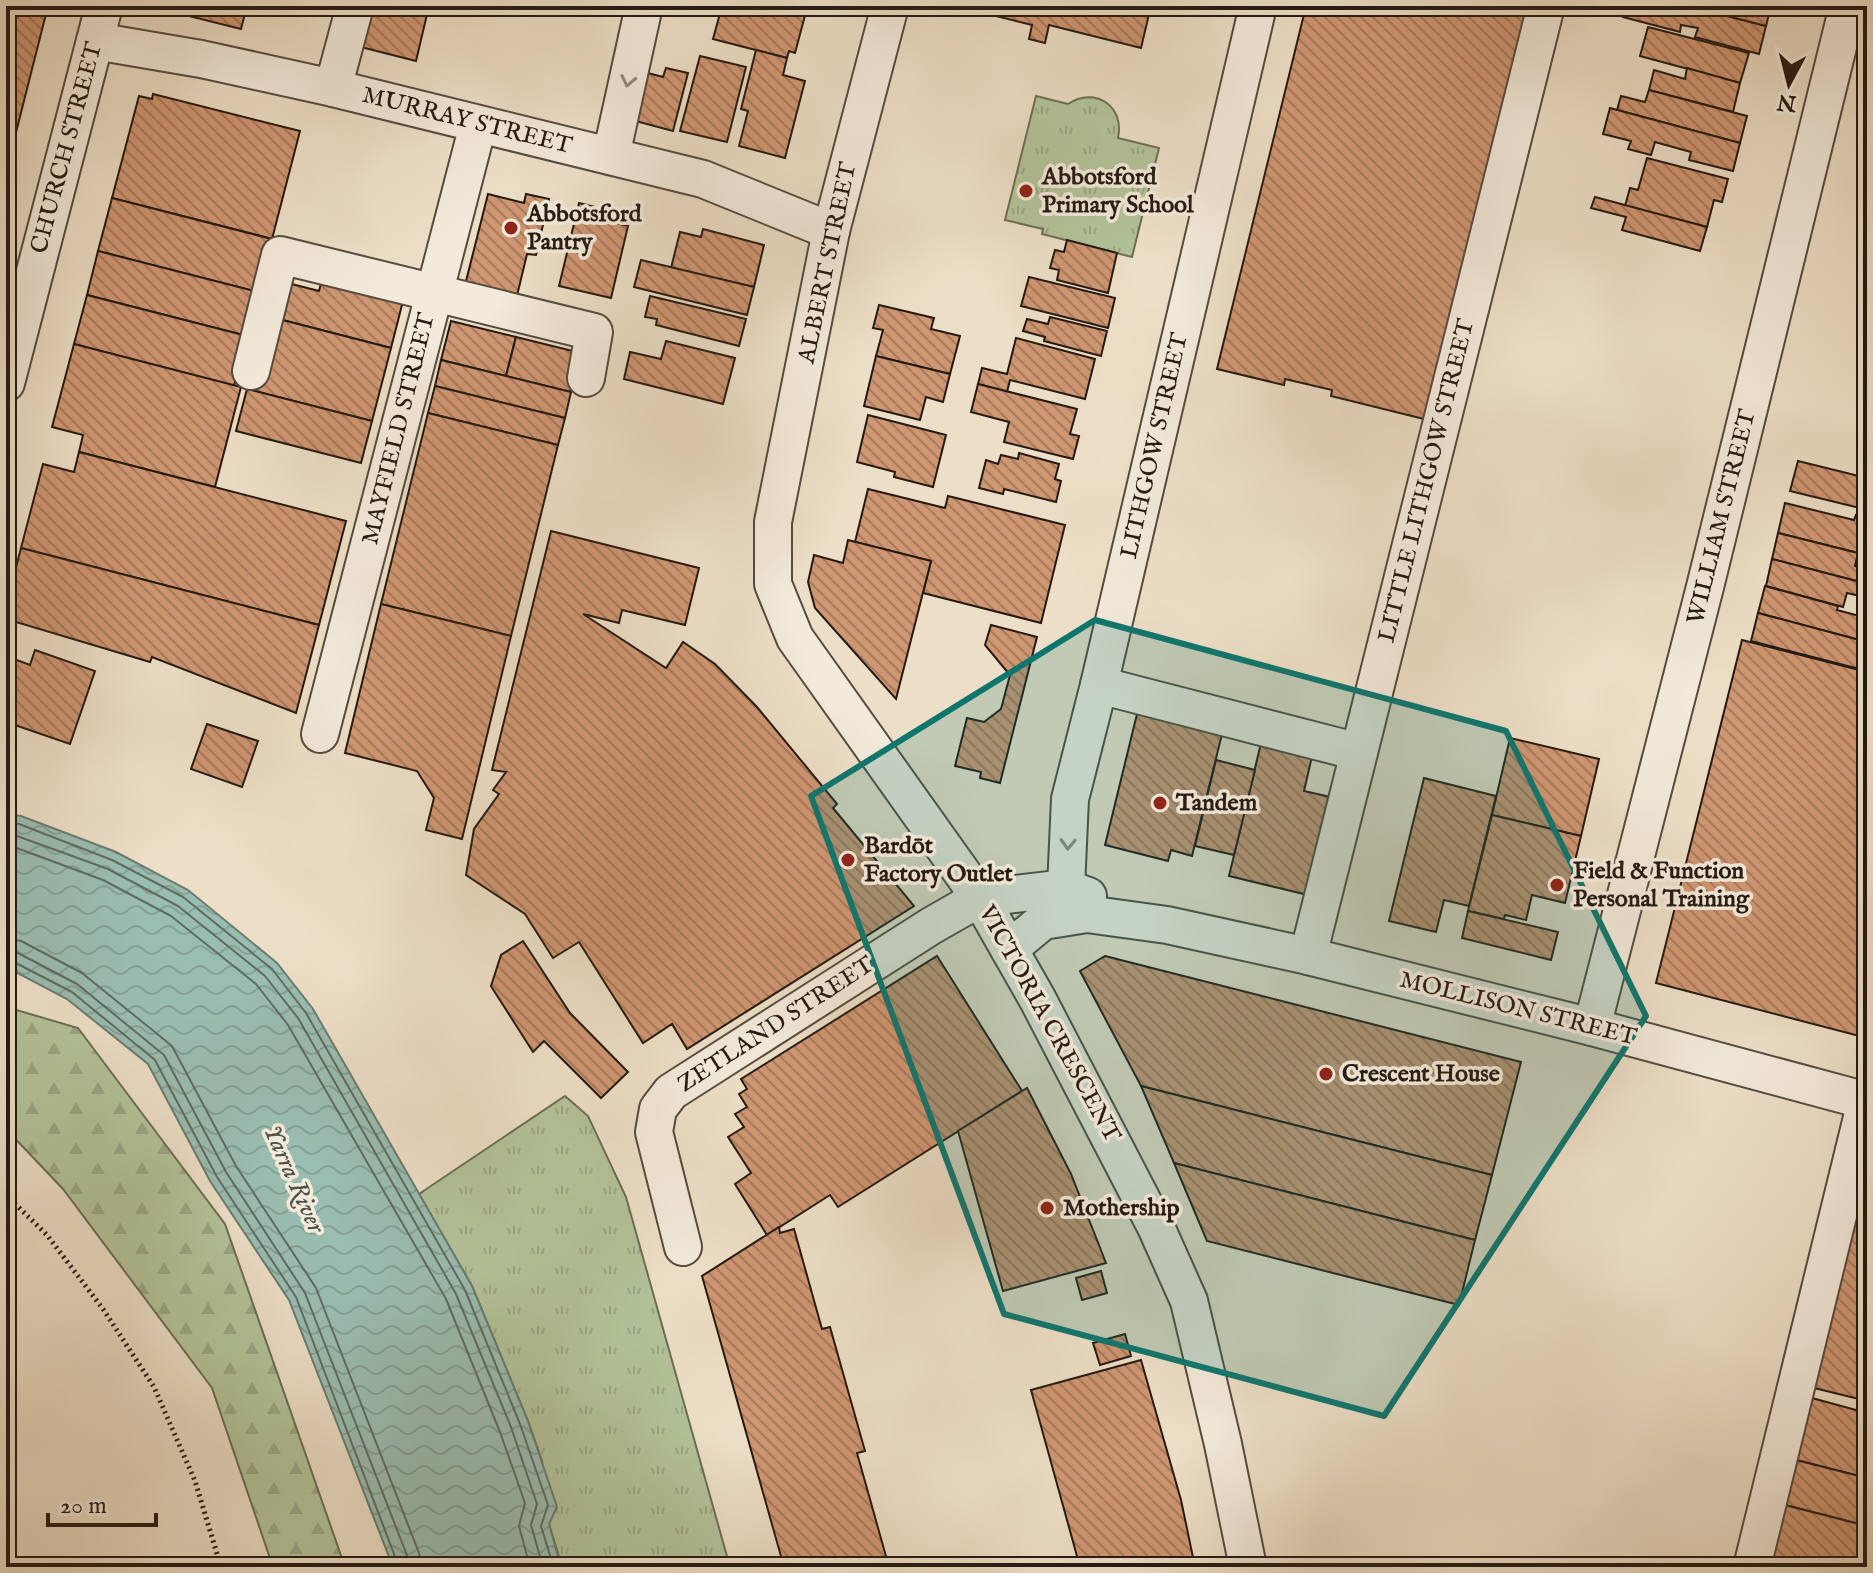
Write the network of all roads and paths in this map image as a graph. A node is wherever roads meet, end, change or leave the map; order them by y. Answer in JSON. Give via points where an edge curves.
{"nodes":[{"id":1,"x":104,"y":6,"type":"edge"},
{"id":2,"x":355,"y":6,"type":"edge"},
{"id":3,"x":644,"y":6,"type":"edge"},
{"id":4,"x":890,"y":6,"type":"edge"},
{"id":5,"x":1258,"y":6,"type":"edge"},
{"id":6,"x":1546,"y":6,"type":"edge"},
{"id":7,"x":1848,"y":6,"type":"edge"},
{"id":8,"x":95,"y":41,"type":"junction"},
{"id":9,"x":333,"y":88,"type":"junction"},
{"id":10,"x":478,"y":125,"type":"junction"},
{"id":11,"x":611,"y":156,"type":"junction"},
{"id":12,"x":831,"y":231,"type":"junction"},
{"id":13,"x":434,"y":293,"type":"junction"},
{"id":14,"x":251,"y":371,"type":"dead end"},
{"id":15,"x":586,"y":378,"type":"dead end"},
{"id":16,"x":6,"y":383,"type":"edge"},
{"id":17,"x":773,"y":522,"type":"joint"},
{"id":18,"x":1099,"y":685,"type":"junction"},
{"id":19,"x":320,"y":734,"type":"dead end"},
{"id":20,"x":1359,"y":752,"type":"junction"},
{"id":21,"x":1066,"y":888,"type":"junction"},
{"id":22,"x":980,"y":898,"type":"junction"},
{"id":23,"x":1167,"y":925,"type":"junction"},
{"id":24,"x":1009,"y":949,"type":"junction"},
{"id":25,"x":1308,"y":956,"type":"junction"},
{"id":26,"x":1592,"y":1027,"type":"junction"},
{"id":27,"x":1867,"y":1100,"type":"edge"},
{"id":28,"x":6,"y":1195,"type":"edge"},
{"id":29,"x":683,"y":1247,"type":"dead end"},
{"id":30,"x":221,"y":1567,"type":"edge"},
{"id":31,"x":1248,"y":1567,"type":"edge"},
{"id":32,"x":1752,"y":1567,"type":"edge"}],
"edges":[{"from":1,"to":8,"type":"street","name":"CHURCH STREET"},
{"from":2,"to":9,"type":"street"},
{"from":3,"to":11,"type":"street","one_way":true},
{"from":4,"to":12,"type":"street","name":"ALBERT STREET"},
{"from":5,"to":18,"type":"street","name":"LITHGOW STREET"},
{"from":6,"to":20,"type":"street","name":"LITTLE LITHGOW STREET"},
{"from":7,"to":26,"type":"street","name":"WILLIAM STREET"},
{"from":8,"to":9,"type":"street","name":"MURRAY STREET"},
{"from":8,"to":16,"type":"street","name":"CHURCH STREET"},
{"from":9,"to":10,"type":"street","name":"MURRAY STREET"},
{"from":10,"to":11,"type":"street","name":"MURRAY STREET"},
{"from":10,"to":13,"type":"street","name":"MAYFIELD STREET"},
{"from":11,"to":12,"type":"street","name":"MURRAY STREET","via":[[703,179]]},
{"from":12,"to":17,"type":"street","name":"ALBERT STREET"},
{"from":13,"to":14,"type":"street","via":[[280,255]]},
{"from":13,"to":15,"type":"street","via":[[594,332]]},
{"from":13,"to":19,"type":"street","name":"MAYFIELD STREET"},
{"from":17,"to":22,"type":"street","name":"VICTORIA CRESCENT","via":[[773,584],[795,638]]},
{"from":18,"to":20,"type":"street"},
{"from":18,"to":21,"type":"street","name":"LITHGOW STREET","one_way":true,"via":[[1070,799]]},
{"from":20,"to":25,"type":"street","name":"LITTLE LITHGOW STREET"},
{"from":21,"to":22,"type":"street","name":"MOLLISON STREET"},
{"from":21,"to":23,"type":"street","name":"MOLLISON STREET"},
{"from":22,"to":24,"type":"street","name":"VICTORIA CRESCENT"},
{"from":22,"to":29,"type":"street","name":"ZETLAND STREET","via":[[671,1092],[658,1109],[654,1132]]},
{"from":23,"to":24,"type":"street","name":"MOLLISON STREET","via":[[1087,914],[1043,921]]},
{"from":23,"to":25,"type":"street","name":"MOLLISON STREET"},
{"from":24,"to":31,"type":"street","name":"VICTORIA CRESCENT","via":[[1115,1145],[1189,1301]]},
{"from":25,"to":26,"type":"street","name":"MOLLISON STREET"},
{"from":26,"to":27,"type":"street","name":"MOLLISON STREET"},
{"from":27,"to":32,"type":"street"},
{"from":28,"to":30,"type":"path","via":[[47,1235],[154,1387],[195,1481]]}]}
